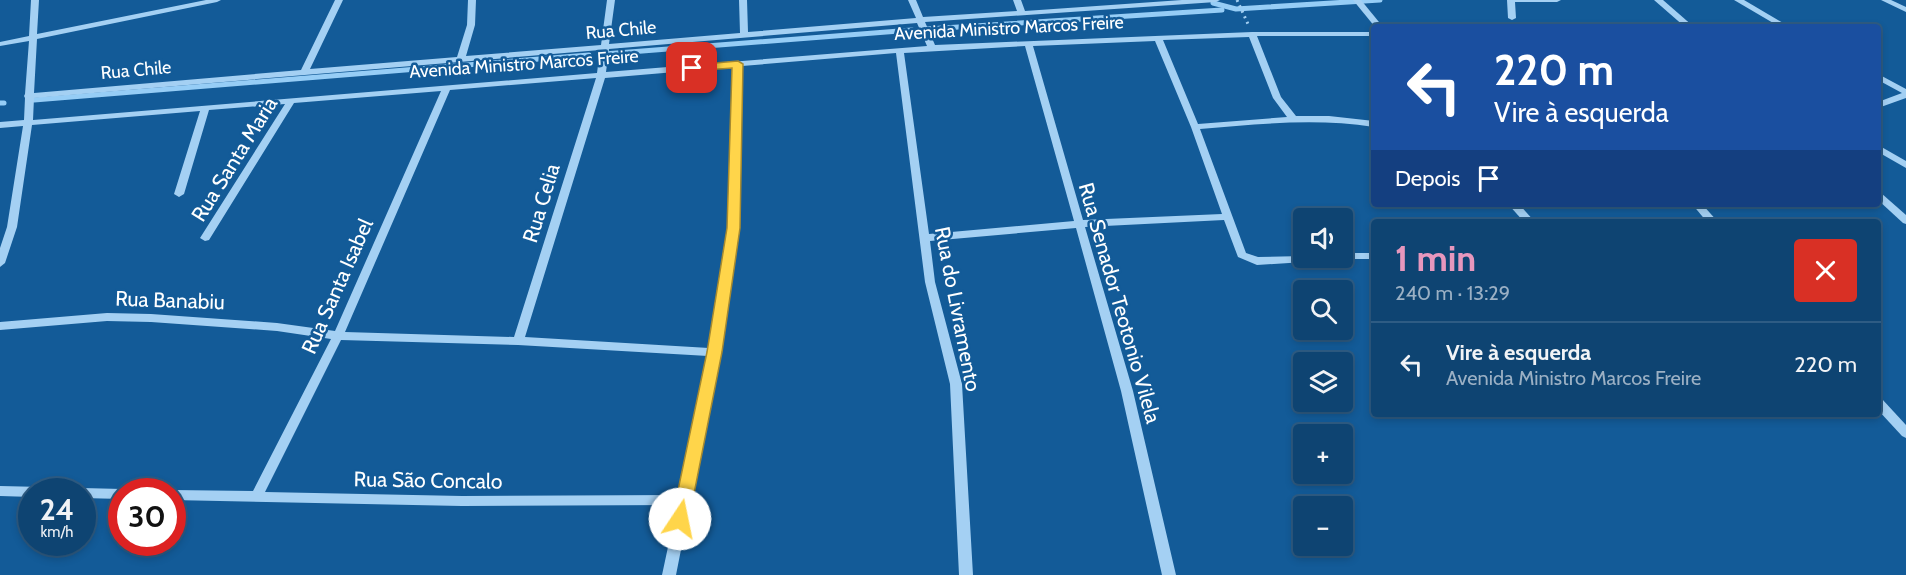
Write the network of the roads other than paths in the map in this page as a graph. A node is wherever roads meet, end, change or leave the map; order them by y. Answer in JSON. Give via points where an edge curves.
{"nodes":[{"id":1,"x":35,"y":0,"type":"edge"},
{"id":2,"x":218,"y":0,"type":"edge"},
{"id":3,"x":339,"y":0,"type":"edge"},
{"id":4,"x":472,"y":0,"type":"edge"},
{"id":5,"x":611,"y":0,"type":"edge"},
{"id":6,"x":743,"y":0,"type":"edge"},
{"id":7,"x":912,"y":0,"type":"edge"},
{"id":8,"x":1017,"y":0,"type":"edge"},
{"id":9,"x":1216,"y":0,"type":"edge"},
{"id":10,"x":1511,"y":0,"type":"edge"},
{"id":11,"x":1557,"y":0,"type":"edge"},
{"id":12,"x":1658,"y":0,"type":"edge"},
{"id":13,"x":1738,"y":0,"type":"edge"},
{"id":14,"x":1885,"y":0,"type":"edge"},
{"id":15,"x":1359,"y":3,"type":"edge"},
{"id":16,"x":1906,"y":10,"type":"edge"},
{"id":17,"x":1022,"y":13,"type":"junction"},
{"id":18,"x":1512,"y":18,"type":"dead end"},
{"id":19,"x":922,"y":23,"type":"junction"},
{"id":20,"x":1376,"y":24,"type":"edge"},
{"id":21,"x":1686,"y":24,"type":"edge"},
{"id":22,"x":1781,"y":24,"type":"edge"},
{"id":23,"x":1252,"y":34,"type":"junction"},
{"id":24,"x":1371,"y":34,"type":"edge"},
{"id":25,"x":744,"y":36,"type":"junction"},
{"id":26,"x":31,"y":37,"type":"junction"},
{"id":27,"x":1158,"y":38,"type":"junction"},
{"id":28,"x":1028,"y":43,"type":"junction"},
{"id":29,"x":0,"y":44,"type":"edge"},
{"id":30,"x":932,"y":48,"type":"junction"},
{"id":31,"x":604,"y":49,"type":"junction"},
{"id":32,"x":900,"y":51,"type":"junction"},
{"id":33,"x":461,"y":59,"type":"junction"},
{"id":34,"x":738,"y":64,"type":"junction"},
{"id":35,"x":304,"y":73,"type":"junction"},
{"id":36,"x":601,"y":76,"type":"junction"},
{"id":37,"x":1881,"y":79,"type":"edge"},
{"id":38,"x":447,"y":87,"type":"junction"},
{"id":39,"x":1906,"y":94,"type":"edge"},
{"id":40,"x":28,"y":96,"type":"junction"},
{"id":41,"x":292,"y":100,"type":"junction"},
{"id":42,"x":1881,"y":104,"type":"edge"},
{"id":43,"x":206,"y":107,"type":"junction"},
{"id":44,"x":1293,"y":118,"type":"junction"},
{"id":45,"x":28,"y":123,"type":"junction"},
{"id":46,"x":1371,"y":124,"type":"edge"},
{"id":47,"x":0,"y":125,"type":"edge"},
{"id":48,"x":1195,"y":127,"type":"junction"},
{"id":49,"x":1881,"y":150,"type":"edge"},
{"id":50,"x":1906,"y":165,"type":"edge"},
{"id":51,"x":179,"y":194,"type":"dead end"},
{"id":52,"x":1881,"y":198,"type":"edge"},
{"id":53,"x":1516,"y":207,"type":"edge"},
{"id":54,"x":1699,"y":207,"type":"edge"},
{"id":55,"x":1226,"y":218,"type":"junction"},
{"id":56,"x":1527,"y":219,"type":"edge"},
{"id":57,"x":1710,"y":219,"type":"edge"},
{"id":58,"x":1906,"y":221,"type":"edge"},
{"id":59,"x":1078,"y":224,"type":"junction"},
{"id":60,"x":205,"y":238,"type":"dead end"},
{"id":61,"x":924,"y":238,"type":"junction"},
{"id":62,"x":1371,"y":256,"type":"edge"},
{"id":63,"x":1353,"y":257,"type":"edge"},
{"id":64,"x":1293,"y":260,"type":"edge"},
{"id":65,"x":0,"y":263,"type":"edge"},
{"id":66,"x":0,"y":326,"type":"edge"},
{"id":67,"x":338,"y":336,"type":"junction"},
{"id":68,"x":518,"y":341,"type":"junction"},
{"id":69,"x":714,"y":352,"type":"junction"},
{"id":70,"x":1881,"y":405,"type":"edge"},
{"id":71,"x":1906,"y":432,"type":"edge"},
{"id":72,"x":0,"y":491,"type":"edge"},
{"id":73,"x":18,"y":491,"type":"edge"},
{"id":74,"x":186,"y":495,"type":"edge"},
{"id":75,"x":256,"y":497,"type":"junction"},
{"id":76,"x":684,"y":500,"type":"junction"},
{"id":77,"x":669,"y":575,"type":"edge"},
{"id":78,"x":966,"y":575,"type":"edge"},
{"id":79,"x":1169,"y":575,"type":"edge"}],
"edges":[{"from":1,"to":26,"type":"street"},
{"from":2,"to":26,"type":"street"},
{"from":3,"to":35,"type":"street"},
{"from":4,"to":33,"type":"street","via":[[471,25]]},
{"from":5,"to":31,"type":"street","name":"Rua Celia"},
{"from":6,"to":25,"type":"street"},
{"from":7,"to":19,"type":"street"},
{"from":8,"to":17,"type":"street"},
{"from":9,"to":17,"type":"street","name":"Rua Chile"},
{"from":10,"to":11,"type":"street"},
{"from":10,"to":18,"type":"street"},
{"from":12,"to":21,"type":"street"},
{"from":13,"to":22,"type":"street"},
{"from":14,"to":16,"type":"street"},
{"from":15,"to":20,"type":"street"},
{"from":17,"to":19,"type":"street","name":"Rua Chile"},
{"from":19,"to":25,"type":"street","name":"Rua Chile"},
{"from":19,"to":30,"type":"street"},
{"from":23,"to":24,"type":"street","name":"Avenida Ministro Marcos Freire"},
{"from":23,"to":27,"type":"street","name":"Avenida Ministro Marcos Freire"},
{"from":23,"to":44,"type":"street","via":[[1277,98]]},
{"from":25,"to":31,"type":"street","name":"Rua Chile"},
{"from":26,"to":29,"type":"street"},
{"from":26,"to":40,"type":"street"},
{"from":27,"to":28,"type":"street","name":"Avenida Ministro Marcos Freire"},
{"from":27,"to":48,"type":"street"},
{"from":28,"to":30,"type":"street","name":"Avenida Ministro Marcos Freire"},
{"from":28,"to":59,"type":"street","name":"Rua Senador Teotonio Vilela"},
{"from":30,"to":32,"type":"street","name":"Avenida Ministro Marcos Freire"},
{"from":31,"to":33,"type":"street","name":"Rua Chile"},
{"from":31,"to":36,"type":"street","name":"Rua Celia"},
{"from":32,"to":34,"type":"street","name":"Avenida Ministro Marcos Freire"},
{"from":32,"to":61,"type":"street","name":"Rua do Livramento"},
{"from":33,"to":35,"type":"street","name":"Rua Chile"},
{"from":34,"to":36,"type":"street","name":"Avenida Ministro Marcos Freire"},
{"from":34,"to":69,"type":"street","via":[[733,228]]},
{"from":35,"to":40,"type":"street","name":"Rua Chile"},
{"from":36,"to":38,"type":"street","name":"Avenida Ministro Marcos Freire"},
{"from":36,"to":68,"type":"street","name":"Rua Celia"},
{"from":37,"to":39,"type":"street"},
{"from":38,"to":41,"type":"street","name":"Avenida Ministro Marcos Freire"},
{"from":38,"to":67,"type":"street","name":"Rua Santa Isabel"},
{"from":39,"to":42,"type":"street"},
{"from":40,"to":45,"type":"street"},
{"from":41,"to":43,"type":"street","name":"Avenida Ministro Marcos Freire"},
{"from":41,"to":60,"type":"street","name":"Rua Santa Maria"},
{"from":43,"to":45,"type":"street","name":"Avenida Ministro Marcos Freire"},
{"from":43,"to":51,"type":"street"},
{"from":44,"to":46,"type":"street"},
{"from":44,"to":48,"type":"street"},
{"from":45,"to":47,"type":"street","name":"Avenida Ministro Marcos Freire"},
{"from":45,"to":65,"type":"street","via":[[12,227]]},
{"from":48,"to":55,"type":"street"},
{"from":49,"to":50,"type":"street"},
{"from":52,"to":58,"type":"street"},
{"from":53,"to":56,"type":"street"},
{"from":54,"to":57,"type":"street"},
{"from":55,"to":59,"type":"street"},
{"from":55,"to":64,"type":"street","via":[[1242,255],[1257,261]]},
{"from":59,"to":61,"type":"street"},
{"from":59,"to":79,"type":"street","name":"Rua Senador Teotonio Vilela","via":[[1127,392]]},
{"from":61,"to":78,"type":"street","name":"Rua do Livramento","via":[[930,282],[956,384]]},
{"from":62,"to":63,"type":"street"},
{"from":66,"to":67,"type":"street","name":"Rua Banabiu","via":[[107,317],[152,318],[277,327]]},
{"from":67,"to":68,"type":"street"},
{"from":67,"to":75,"type":"street","name":"Rua Santa Isabel"},
{"from":68,"to":69,"type":"street"},
{"from":69,"to":76,"type":"street"},
{"from":70,"to":71,"type":"street"},
{"from":72,"to":73,"type":"street"},
{"from":74,"to":75,"type":"street","name":"Rua São Concalo"},
{"from":75,"to":76,"type":"street","name":"Rua São Concalo"},
{"from":76,"to":77,"type":"street"}]}
